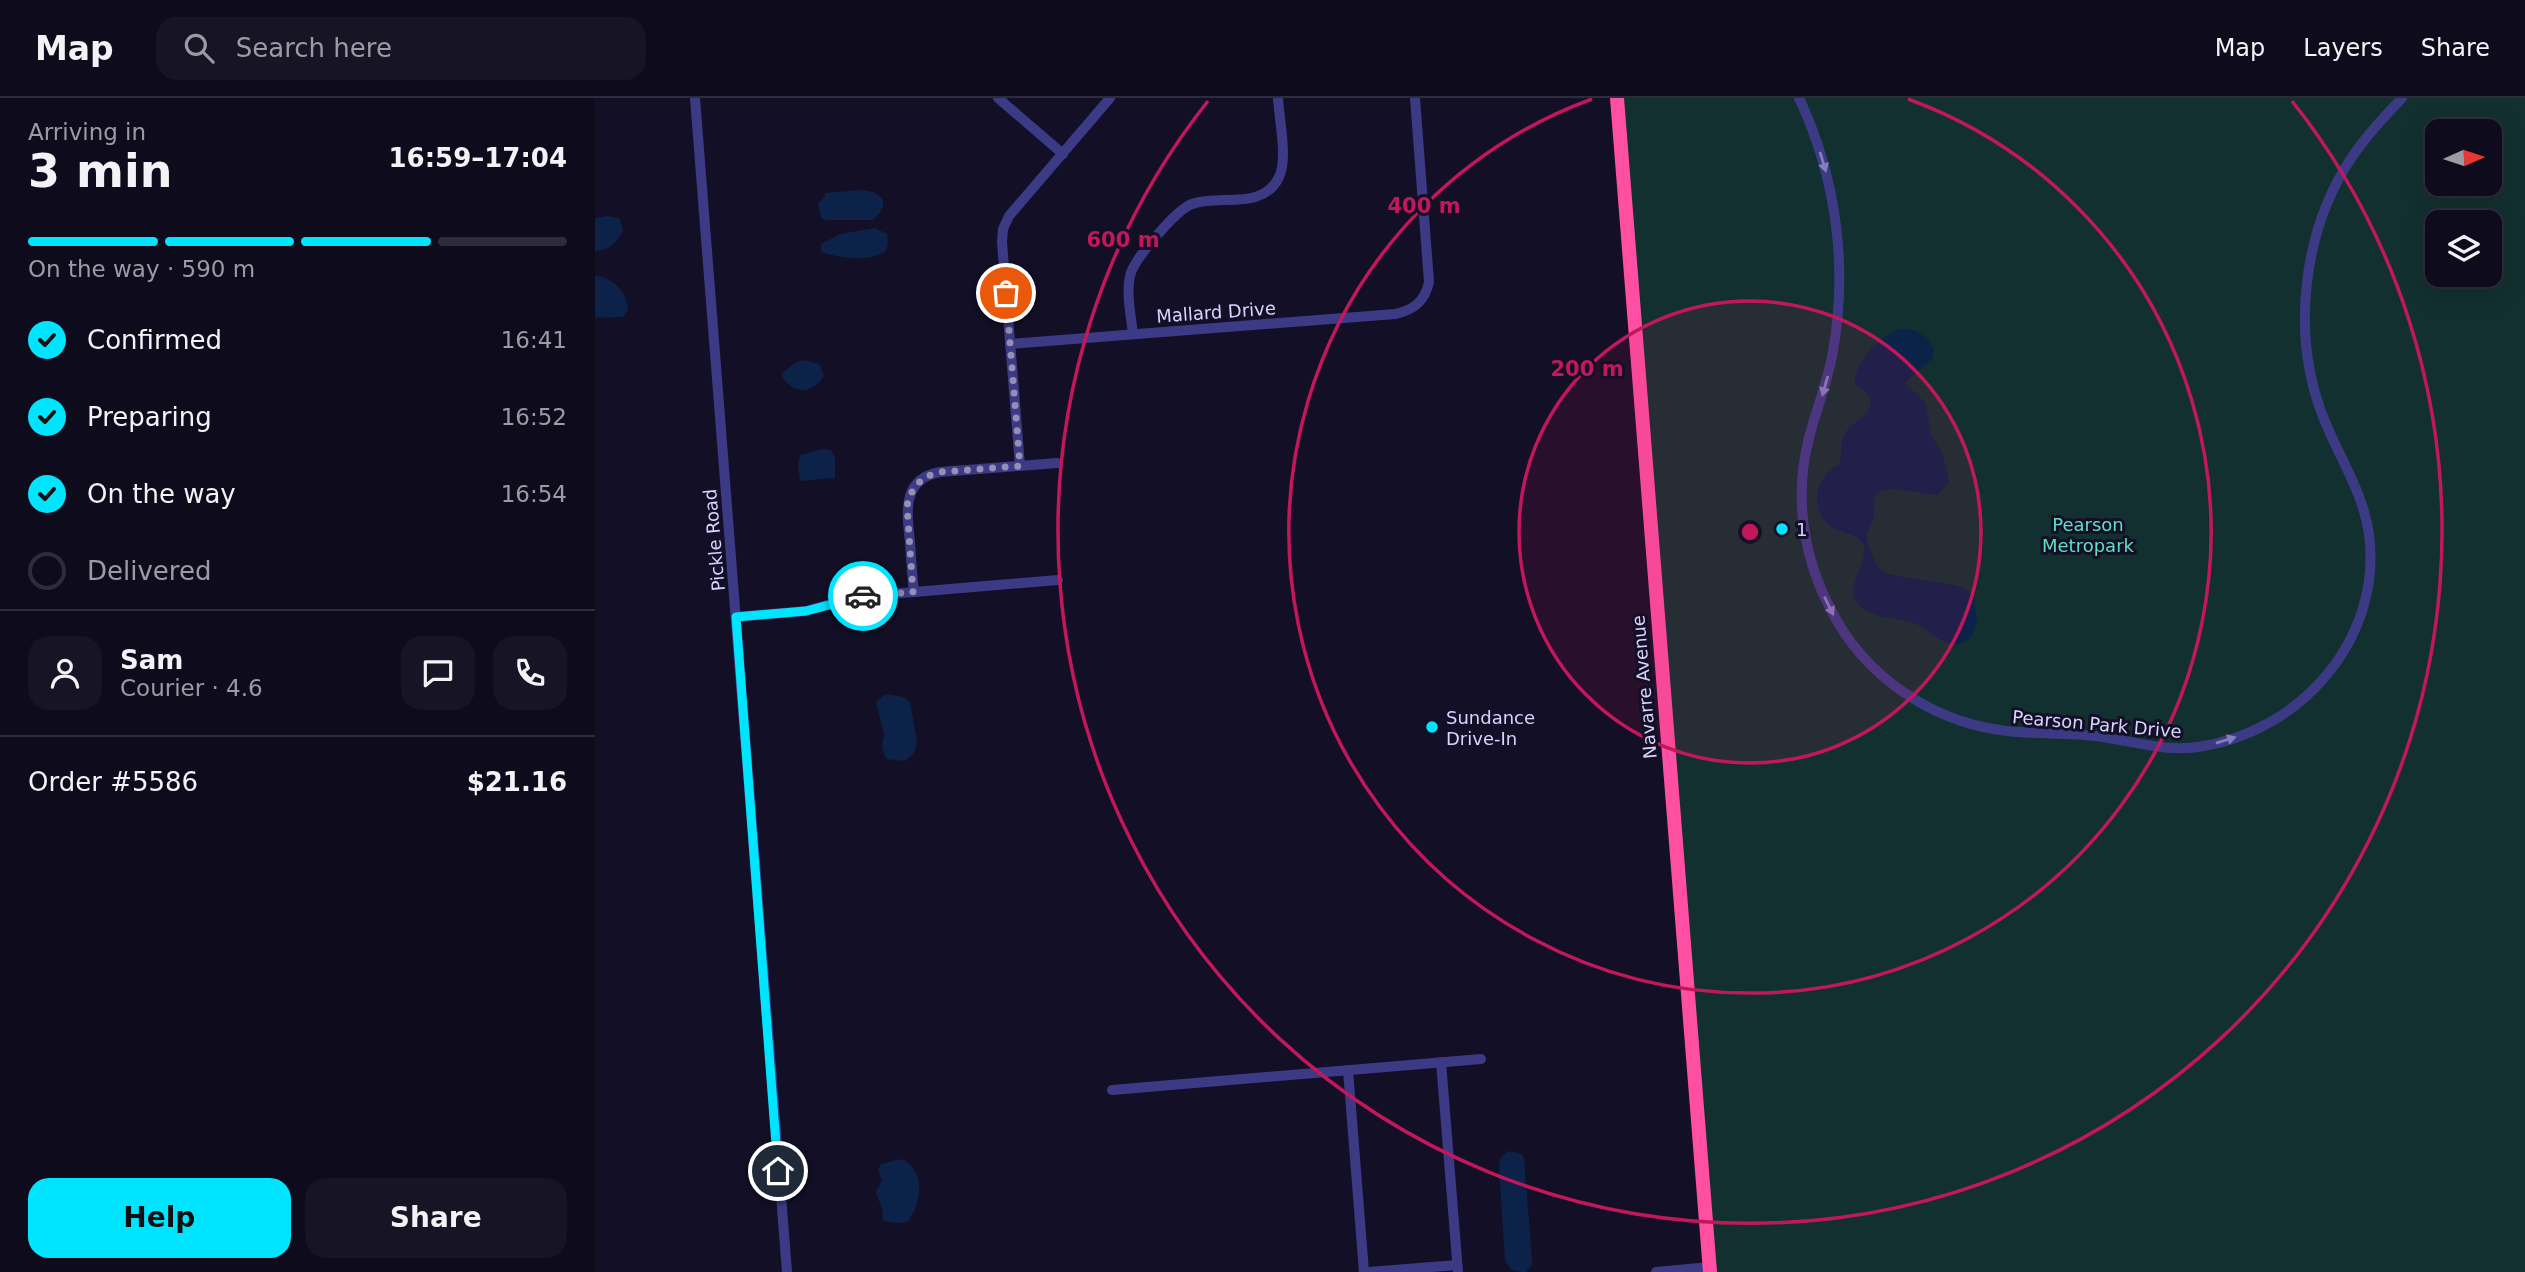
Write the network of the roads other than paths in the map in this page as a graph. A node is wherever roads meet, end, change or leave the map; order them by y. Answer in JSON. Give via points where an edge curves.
{"nodes":[{"id":1,"x":695,"y":98,"type":"edge"},
{"id":2,"x":998,"y":98,"type":"edge"},
{"id":3,"x":1110,"y":98,"type":"edge"},
{"id":4,"x":1278,"y":98,"type":"edge"},
{"id":5,"x":1415,"y":98,"type":"edge"},
{"id":6,"x":1617,"y":98,"type":"edge"},
{"id":7,"x":1799,"y":98,"type":"edge"},
{"id":8,"x":2402,"y":98,"type":"edge"},
{"id":9,"x":1063,"y":154,"type":"junction"},
{"id":10,"x":1133,"y":334,"type":"junction"},
{"id":11,"x":1010,"y":344,"type":"junction"},
{"id":12,"x":1057,"y":463,"type":"dead end"},
{"id":13,"x":1020,"y":466,"type":"junction"},
{"id":14,"x":1058,"y":580,"type":"dead end"},
{"id":15,"x":913,"y":592,"type":"junction"},
{"id":16,"x":736,"y":617,"type":"junction"},
{"id":17,"x":1481,"y":1059,"type":"dead end"},
{"id":18,"x":1441,"y":1062,"type":"junction"},
{"id":19,"x":1348,"y":1070,"type":"junction"},
{"id":20,"x":1112,"y":1090,"type":"dead end"},
{"id":21,"x":1457,"y":1269,"type":"edge"},
{"id":22,"x":1710,"y":1270,"type":"edge"},
{"id":23,"x":787,"y":1272,"type":"edge"},
{"id":24,"x":1367,"y":1272,"type":"edge"},
{"id":25,"x":1656,"y":1272,"type":"edge"}],
"edges":[{"from":1,"to":16,"type":"street","name":"Pickle Road"},
{"from":2,"to":9,"type":"street"},
{"from":3,"to":9,"type":"street"},
{"from":4,"to":10,"type":"street","via":[[1283,162],[1277,182],[1256,197],[1196,203],[1176,215],[1132,270]]},
{"from":5,"to":10,"type":"street","name":"Mallard Drive","via":[[1429,276],[1420,302],[1395,314]]},
{"from":6,"to":22,"type":"highway","name":"Navarre Avenue"},
{"from":7,"to":8,"type":"street","name":"Pearson Park Drive","one_way":true,"via":[[1826,171],[1837,232],[1839,303],[1834,346],[1807,445],[1802,489],[1809,553],[1831,611],[1873,667],[1935,711],[2003,731],[2094,736],[2161,748],[2195,748],[2227,741],[2290,710],[2329,673],[2351,642],[2360,619],[2369,570],[2369,533],[2315,392],[2306,342],[2306,300],[2313,247],[2330,199],[2356,152]]},
{"from":9,"to":11,"type":"street","via":[[1003,229]]},
{"from":10,"to":11,"type":"street","name":"Mallard Drive"},
{"from":11,"to":13,"type":"street"},
{"from":12,"to":13,"type":"street"},
{"from":13,"to":15,"type":"street","via":[[940,472],[919,482],[907,506]]},
{"from":14,"to":15,"type":"street"},
{"from":15,"to":16,"type":"street","via":[[855,597],[806,611]]},
{"from":16,"to":23,"type":"street","name":"Pickle Road"},
{"from":17,"to":18,"type":"street"},
{"from":18,"to":19,"type":"street"},
{"from":18,"to":21,"type":"street"},
{"from":19,"to":20,"type":"street"},
{"from":19,"to":24,"type":"street"},
{"from":21,"to":24,"type":"street"},
{"from":22,"to":25,"type":"street"}]}
